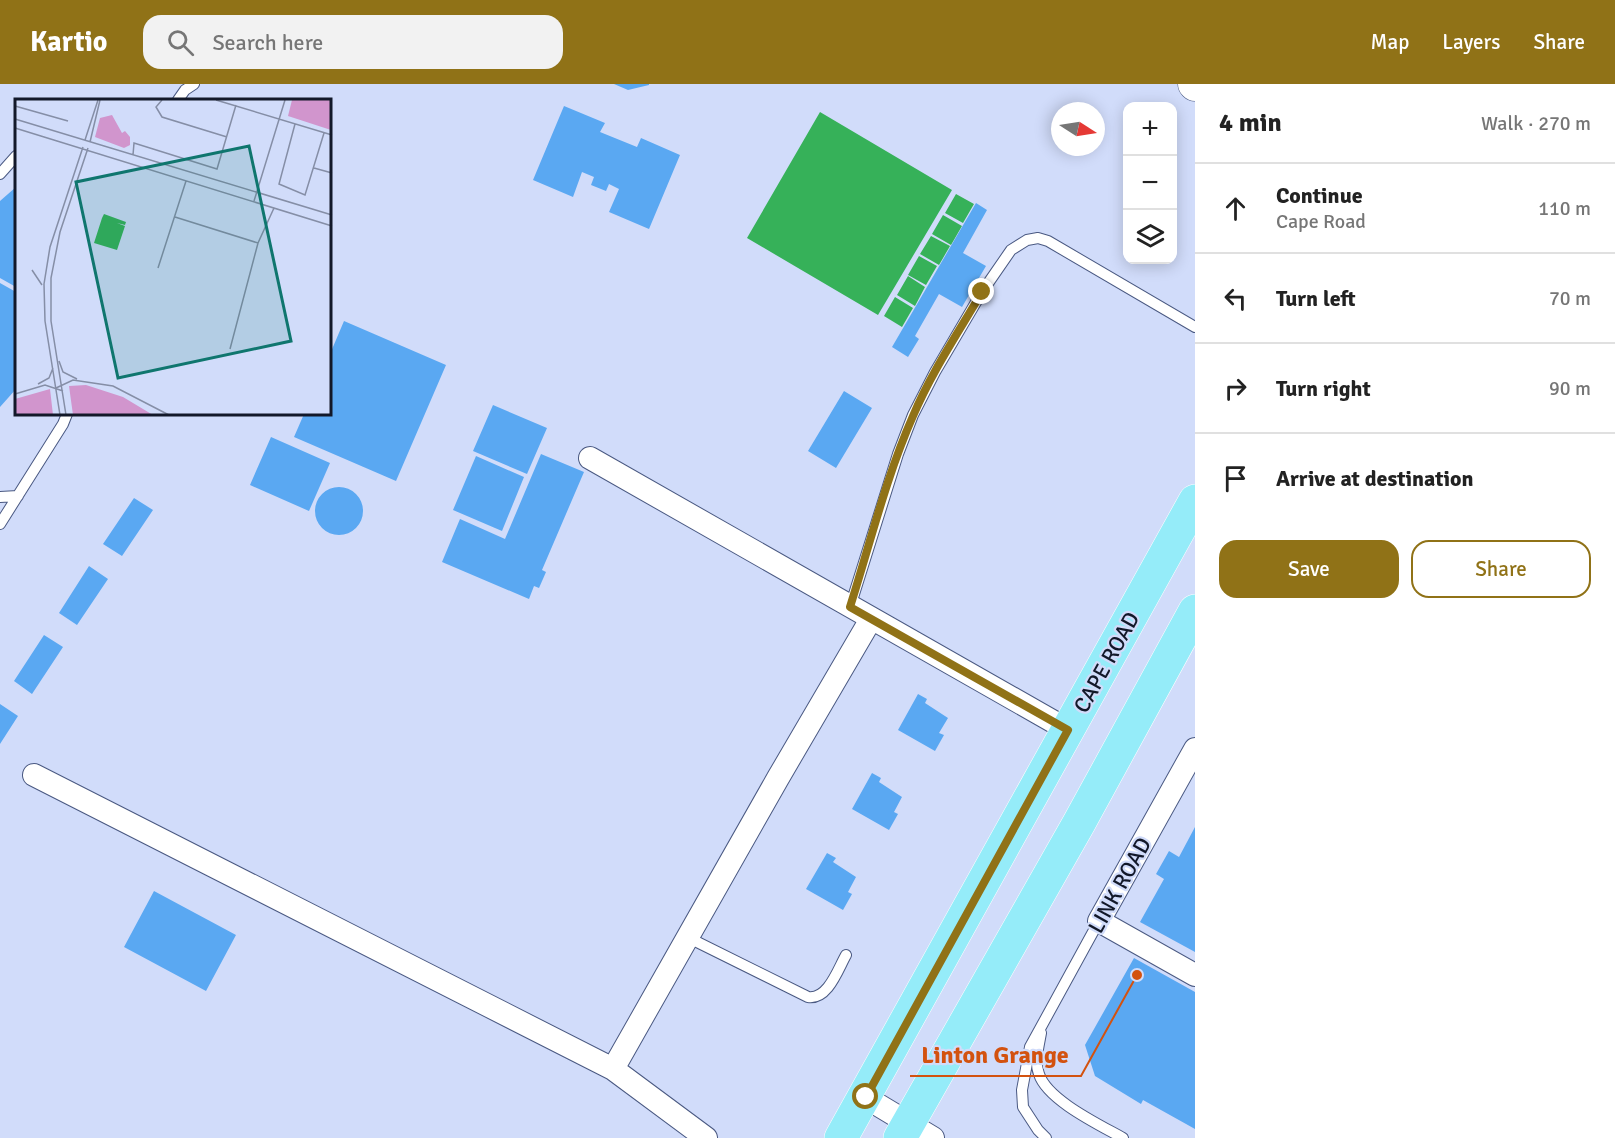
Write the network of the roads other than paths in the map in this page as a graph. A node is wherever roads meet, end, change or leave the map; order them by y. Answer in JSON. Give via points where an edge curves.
{"nodes":[{"id":1,"x":194,"y":84,"type":"edge"},
{"id":2,"x":179,"y":99,"type":"edge"},
{"id":3,"x":15,"y":157,"type":"edge"},
{"id":4,"x":0,"y":174,"type":"edge"},
{"id":5,"x":1195,"y":327,"type":"edge"},
{"id":6,"x":66,"y":416,"type":"edge"},
{"id":7,"x":590,"y":458,"type":"dead end"},
{"id":8,"x":18,"y":496,"type":"junction"},
{"id":9,"x":0,"y":497,"type":"edge"},
{"id":10,"x":1195,"y":501,"type":"edge"},
{"id":11,"x":0,"y":524,"type":"edge"},
{"id":12,"x":850,"y":607,"type":"junction"},
{"id":13,"x":1195,"y":611,"type":"edge"},
{"id":14,"x":871,"y":619,"type":"junction"},
{"id":15,"x":1068,"y":730,"type":"junction"},
{"id":16,"x":1195,"y":749,"type":"edge"},
{"id":17,"x":34,"y":775,"type":"dead end"},
{"id":18,"x":1099,"y":921,"type":"junction"},
{"id":19,"x":687,"y":938,"type":"junction"},
{"id":20,"x":846,"y":955,"type":"dead end"},
{"id":21,"x":1195,"y":975,"type":"edge"},
{"id":22,"x":1044,"y":1021,"type":"junction"},
{"id":23,"x":613,"y":1069,"type":"junction"},
{"id":24,"x":866,"y":1097,"type":"junction"},
{"id":25,"x":914,"y":1133,"type":"edge"},
{"id":26,"x":706,"y":1138,"type":"edge"},
{"id":27,"x":841,"y":1138,"type":"edge"},
{"id":28,"x":1046,"y":1138,"type":"edge"},
{"id":29,"x":1122,"y":1138,"type":"edge"}],
"edges":[{"from":1,"to":2,"type":"lane"},
{"from":3,"to":4,"type":"lane"},
{"from":5,"to":12,"type":"lane","via":[[1048,241],[1027,240],[1011,250],[982,292],[913,416]]},
{"from":6,"to":8,"type":"lane"},
{"from":7,"to":12,"type":"street"},
{"from":8,"to":9,"type":"lane"},
{"from":8,"to":11,"type":"lane"},
{"from":10,"to":15,"type":"main road","name":"CAPE ROAD"},
{"from":12,"to":14,"type":"street"},
{"from":13,"to":25,"type":"main road"},
{"from":14,"to":15,"type":"street"},
{"from":14,"to":19,"type":"street"},
{"from":15,"to":24,"type":"main road","name":"CAPE ROAD"},
{"from":16,"to":18,"type":"street","name":"LINK ROAD"},
{"from":17,"to":23,"type":"street"},
{"from":18,"to":21,"type":"street"},
{"from":18,"to":22,"type":"lane","name":"LINK ROAD"},
{"from":19,"to":20,"type":"lane","via":[[814,998],[826,990]]},
{"from":19,"to":23,"type":"street"},
{"from":22,"to":28,"type":"lane","name":"LINK ROAD","via":[[1030,1047],[1022,1090],[1023,1107]]},
{"from":22,"to":29,"type":"lane","name":"LINK ROAD","via":[[1038,1074],[1045,1087]]},
{"from":23,"to":26,"type":"street"},
{"from":24,"to":25,"type":"street"},
{"from":24,"to":27,"type":"main road","name":"CAPE ROAD"}]}
